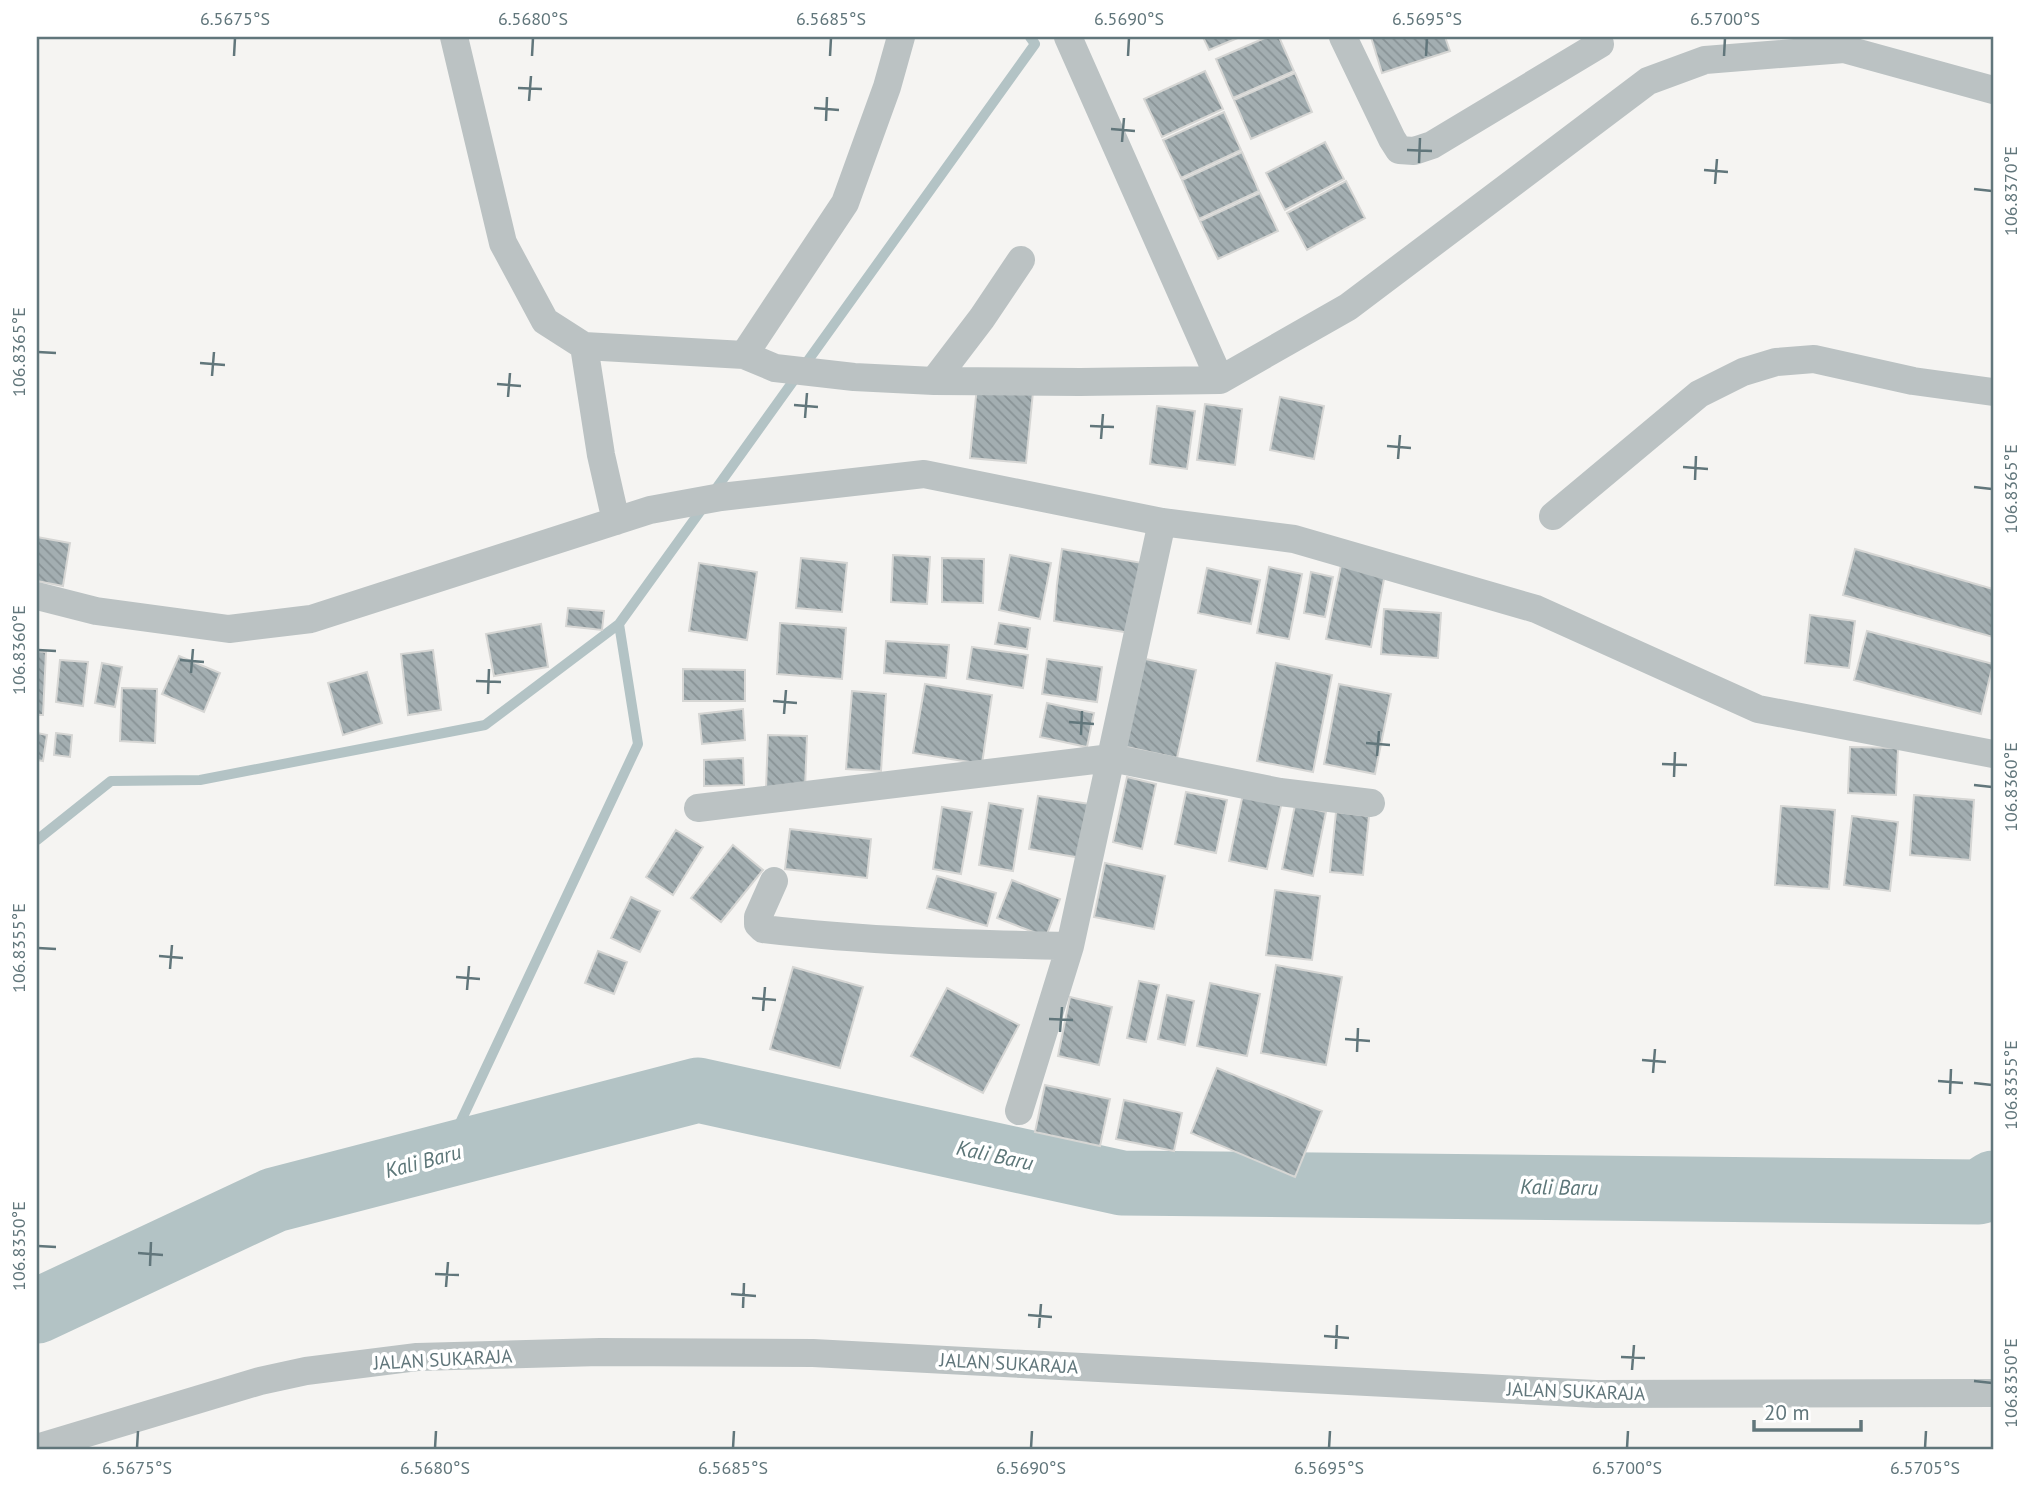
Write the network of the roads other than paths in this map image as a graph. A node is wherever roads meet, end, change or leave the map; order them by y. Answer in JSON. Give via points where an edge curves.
{"nodes":[{"id":1,"x":454,"y":37,"type":"edge"},
{"id":2,"x":901,"y":37,"type":"edge"},
{"id":3,"x":1068,"y":37,"type":"edge"},
{"id":4,"x":1343,"y":37,"type":"edge"},
{"id":5,"x":1606,"y":39,"type":"edge"},
{"id":6,"x":1844,"y":43,"type":"edge"},
{"id":7,"x":1993,"y":90,"type":"edge"},
{"id":8,"x":1021,"y":260,"type":"dead end"},
{"id":9,"x":584,"y":346,"type":"junction"},
{"id":10,"x":744,"y":355,"type":"junction"},
{"id":11,"x":1220,"y":380,"type":"junction"},
{"id":12,"x":934,"y":381,"type":"junction"},
{"id":13,"x":1993,"y":392,"type":"edge"},
{"id":14,"x":1553,"y":516,"type":"dead end"},
{"id":15,"x":616,"y":520,"type":"junction"},
{"id":16,"x":1162,"y":522,"type":"junction"},
{"id":17,"x":37,"y":596,"type":"edge"},
{"id":18,"x":1993,"y":754,"type":"edge"},
{"id":19,"x":1111,"y":758,"type":"junction"},
{"id":20,"x":1371,"y":803,"type":"dead end"},
{"id":21,"x":698,"y":808,"type":"dead end"},
{"id":22,"x":774,"y":881,"type":"dead end"},
{"id":23,"x":1070,"y":946,"type":"junction"},
{"id":24,"x":1019,"y":1111,"type":"dead end"},
{"id":25,"x":1993,"y":1393,"type":"edge"},
{"id":26,"x":37,"y":1448,"type":"edge"}],
"edges":[{"from":1,"to":9,"type":"street","via":[[503,243],[545,321]]},
{"from":2,"to":10,"type":"street","via":[[845,203]]},
{"from":3,"to":11,"type":"street"},
{"from":4,"to":5,"type":"street","via":[[1399,150],[1414,151],[1433,145]]},
{"from":6,"to":7,"type":"street"},
{"from":6,"to":11,"type":"street","via":[[1705,60],[1648,81],[1348,307]]},
{"from":8,"to":12,"type":"street"},
{"from":9,"to":10,"type":"street"},
{"from":9,"to":15,"type":"street"},
{"from":10,"to":12,"type":"street","via":[[775,368]]},
{"from":11,"to":12,"type":"street"},
{"from":13,"to":14,"type":"street","via":[[1913,381],[1814,359],[1765,365],[1699,394]]},
{"from":15,"to":16,"type":"street","via":[[721,498],[924,474]]},
{"from":15,"to":17,"type":"street","via":[[311,619],[229,629],[96,611]]},
{"from":16,"to":18,"type":"street","via":[[1294,539],[1536,609],[1758,709]]},
{"from":16,"to":19,"type":"street"},
{"from":19,"to":20,"type":"street","via":[[1280,792]]},
{"from":19,"to":21,"type":"street"},
{"from":19,"to":23,"type":"street"},
{"from":22,"to":23,"type":"street","via":[[758,917],[763,929],[937,943]]},
{"from":23,"to":24,"type":"street"},
{"from":25,"to":26,"type":"street","name":"JALAN SUKARAJA","via":[[1596,1394],[813,1353],[600,1352],[428,1357],[306,1371]]}]}
